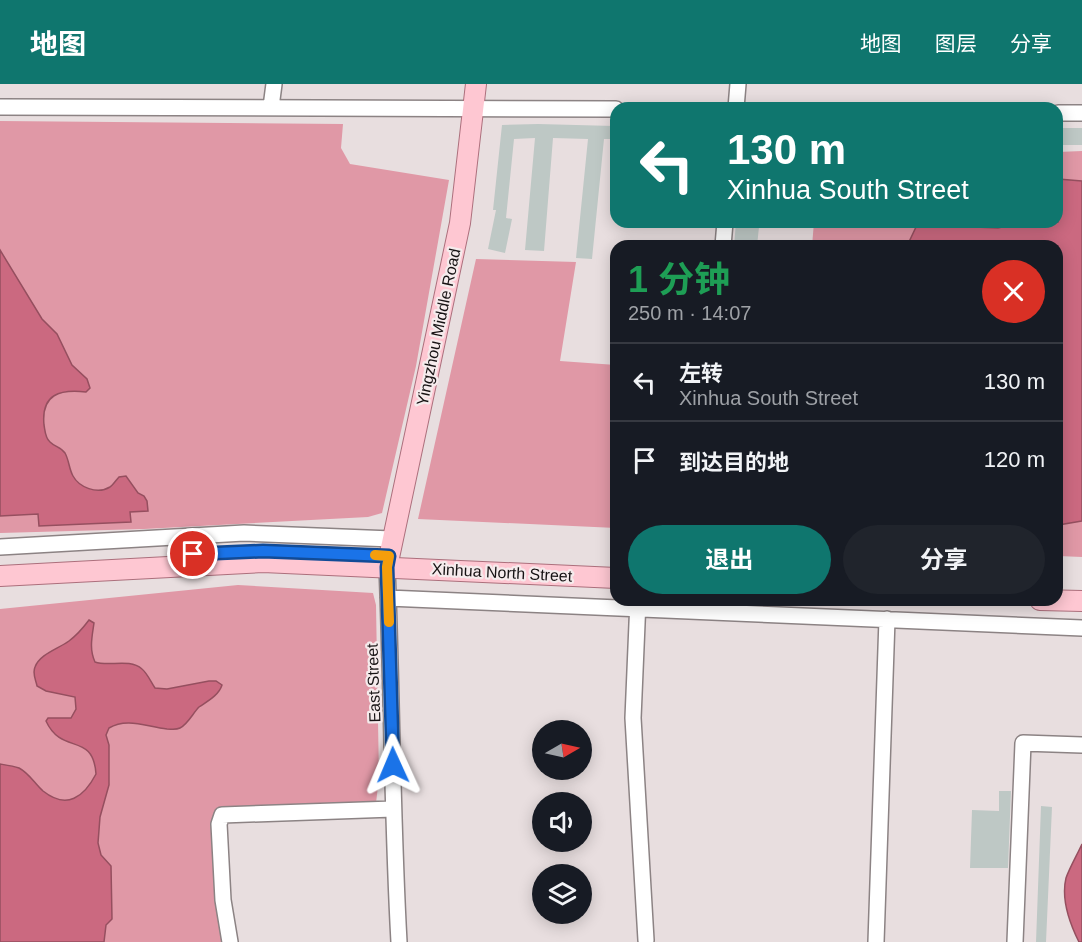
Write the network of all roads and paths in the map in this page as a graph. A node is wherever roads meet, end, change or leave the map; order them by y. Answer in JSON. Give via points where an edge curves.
{"nodes":[{"id":1,"x":274,"y":84,"type":"edge"},
{"id":2,"x":476,"y":84,"type":"edge"},
{"id":3,"x":738,"y":84,"type":"edge"},
{"id":4,"x":736,"y":102,"type":"edge"},
{"id":5,"x":0,"y":107,"type":"edge"},
{"id":6,"x":271,"y":107,"type":"junction"},
{"id":7,"x":474,"y":108,"type":"junction"},
{"id":8,"x":610,"y":110,"type":"edge"},
{"id":9,"x":1063,"y":113,"type":"edge"},
{"id":10,"x":1082,"y":113,"type":"edge"},
{"id":11,"x":0,"y":547,"type":"edge"},
{"id":12,"x":389,"y":554,"type":"junction"},
{"id":13,"x":0,"y":565,"type":"edge"},
{"id":14,"x":610,"y":567,"type":"edge"},
{"id":15,"x":0,"y":576,"type":"edge"},
{"id":16,"x":610,"y":577,"type":"edge"},
{"id":17,"x":1063,"y":590,"type":"edge"},
{"id":18,"x":1082,"y":590,"type":"edge"},
{"id":19,"x":388,"y":598,"type":"junction"},
{"id":20,"x":1063,"y":601,"type":"edge"},
{"id":21,"x":1082,"y":602,"type":"edge"},
{"id":22,"x":610,"y":603,"type":"edge"},
{"id":23,"x":638,"y":606,"type":"edge"},
{"id":24,"x":671,"y":606,"type":"edge"},
{"id":25,"x":887,"y":619,"type":"junction"},
{"id":26,"x":1082,"y":628,"type":"edge"},
{"id":27,"x":1082,"y":745,"type":"edge"},
{"id":28,"x":393,"y":809,"type":"junction"},
{"id":29,"x":646,"y":940,"type":"dead end"},
{"id":30,"x":230,"y":942,"type":"edge"},
{"id":31,"x":399,"y":942,"type":"edge"},
{"id":32,"x":876,"y":942,"type":"edge"},
{"id":33,"x":1015,"y":942,"type":"edge"}],
"edges":[{"from":1,"to":6,"type":"street"},
{"from":2,"to":7,"type":"main road","name":"Yingzhou Middle Road"},
{"from":3,"to":4,"type":"street"},
{"from":5,"to":6,"type":"street"},
{"from":6,"to":7,"type":"street"},
{"from":7,"to":8,"type":"street"},
{"from":7,"to":12,"type":"main road","name":"Yingzhou Middle Road","via":[[460,223]]},
{"from":9,"to":10,"type":"street"},
{"from":11,"to":12,"type":"street","via":[[244,533]]},
{"from":12,"to":13,"type":"main road","via":[[263,551]]},
{"from":12,"to":14,"type":"main road","name":"Xinhua North Street"},
{"from":12,"to":15,"type":"main road"},
{"from":12,"to":16,"type":"main road","name":"Xinhua North Street"},
{"from":12,"to":19,"type":"street","name":"East Street"},
{"from":17,"to":18,"type":"main road"},
{"from":19,"to":22,"type":"street"},
{"from":19,"to":28,"type":"street","name":"East Street"},
{"from":20,"to":21,"type":"main road"},
{"from":23,"to":29,"type":"street","via":[[633,718]]},
{"from":24,"to":25,"type":"street"},
{"from":25,"to":26,"type":"street"},
{"from":25,"to":32,"type":"street"},
{"from":27,"to":33,"type":"street","via":[[1023,743]]},
{"from":28,"to":30,"type":"street","via":[[222,815],[219,824],[223,900]]},
{"from":28,"to":31,"type":"street","name":"East Street"}]}
